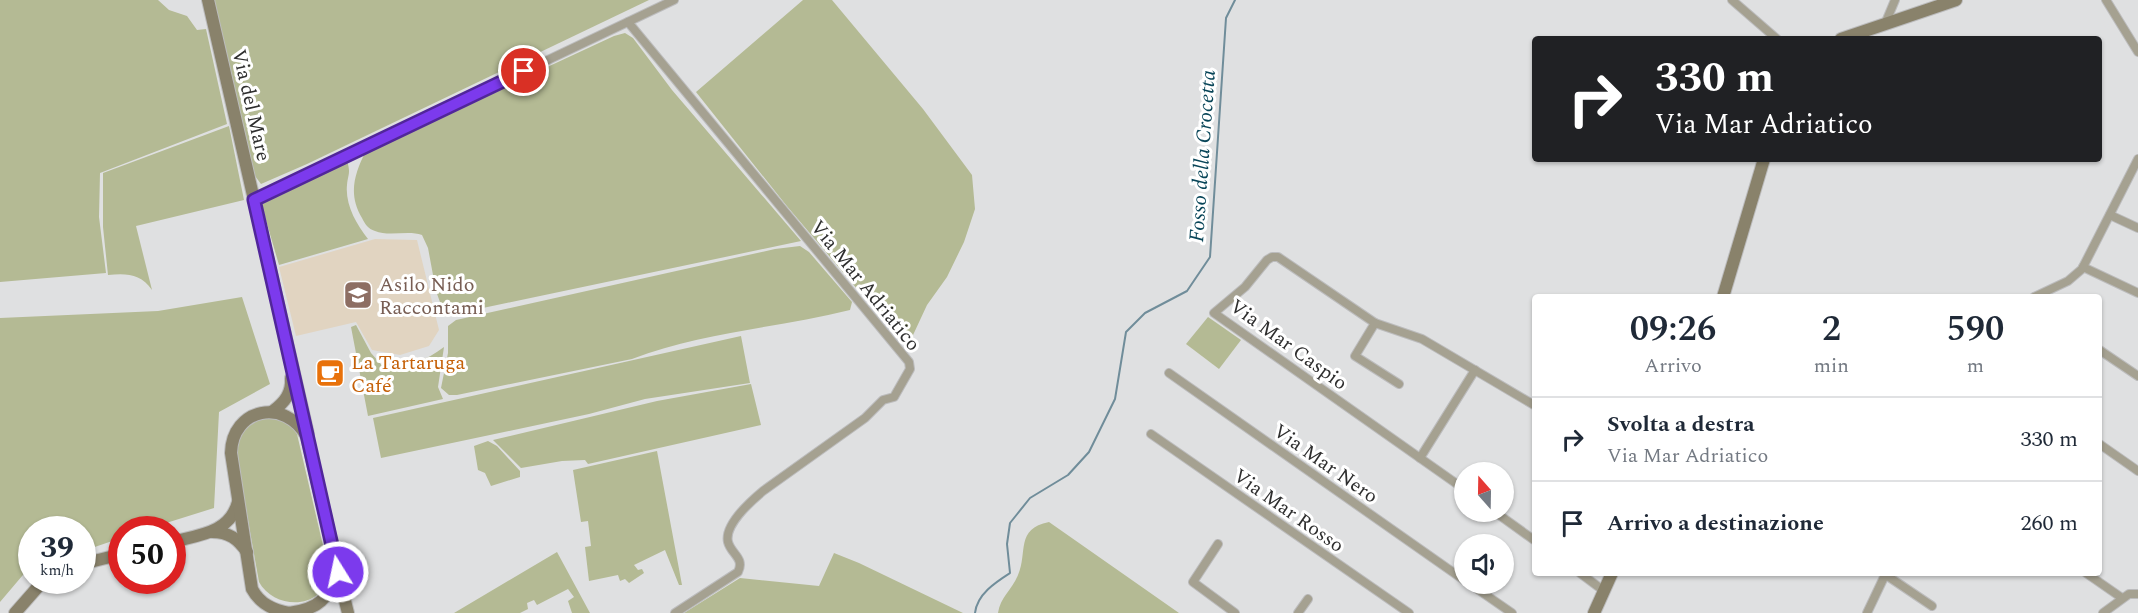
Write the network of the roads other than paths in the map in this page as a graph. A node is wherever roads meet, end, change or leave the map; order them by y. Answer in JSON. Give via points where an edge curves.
{"nodes":[{"id":1,"x":208,"y":0,"type":"edge"},
{"id":2,"x":674,"y":0,"type":"edge"},
{"id":3,"x":1732,"y":0,"type":"edge"},
{"id":4,"x":1895,"y":0,"type":"edge"},
{"id":5,"x":1956,"y":0,"type":"edge"},
{"id":6,"x":2106,"y":0,"type":"edge"},
{"id":7,"x":628,"y":22,"type":"junction"},
{"id":8,"x":1885,"y":24,"type":"junction"},
{"id":9,"x":1774,"y":36,"type":"edge"},
{"id":10,"x":1850,"y":36,"type":"edge"},
{"id":11,"x":2138,"y":52,"type":"edge"},
{"id":12,"x":2138,"y":159,"type":"edge"},
{"id":13,"x":1763,"y":162,"type":"edge"},
{"id":14,"x":254,"y":200,"type":"junction"},
{"id":15,"x":2110,"y":215,"type":"junction"},
{"id":16,"x":2138,"y":228,"type":"edge"},
{"id":17,"x":2083,"y":267,"type":"junction"},
{"id":18,"x":2138,"y":293,"type":"edge"},
{"id":19,"x":1724,"y":294,"type":"edge"},
{"id":20,"x":2041,"y":294,"type":"edge"},
{"id":21,"x":1375,"y":323,"type":"junction"},
{"id":22,"x":2102,"y":352,"type":"edge"},
{"id":23,"x":290,"y":358,"type":"junction"},
{"id":24,"x":1475,"y":370,"type":"junction"},
{"id":25,"x":1169,"y":373,"type":"dead end"},
{"id":26,"x":2138,"y":376,"type":"edge"},
{"id":27,"x":1400,"y":384,"type":"dead end"},
{"id":28,"x":1532,"y":404,"type":"edge"},
{"id":29,"x":273,"y":411,"type":"junction"},
{"id":30,"x":1151,"y":434,"type":"dead end"},
{"id":31,"x":2102,"y":446,"type":"edge"},
{"id":32,"x":311,"y":447,"type":"junction"},
{"id":33,"x":1420,"y":458,"type":"junction"},
{"id":34,"x":2138,"y":471,"type":"edge"},
{"id":35,"x":1454,"y":482,"type":"edge"},
{"id":36,"x":238,"y":498,"type":"junction"},
{"id":37,"x":1509,"y":522,"type":"edge"},
{"id":38,"x":211,"y":532,"type":"junction"},
{"id":39,"x":186,"y":538,"type":"edge"},
{"id":40,"x":1532,"y":539,"type":"edge"},
{"id":41,"x":1218,"y":544,"type":"dead end"},
{"id":42,"x":247,"y":552,"type":"junction"},
{"id":43,"x":338,"y":572,"type":"junction"},
{"id":44,"x":1454,"y":573,"type":"edge"},
{"id":45,"x":1584,"y":576,"type":"edge"},
{"id":46,"x":1611,"y":576,"type":"edge"},
{"id":47,"x":1885,"y":576,"type":"edge"},
{"id":48,"x":1889,"y":576,"type":"edge"},
{"id":49,"x":2090,"y":576,"type":"edge"},
{"id":50,"x":1604,"y":591,"type":"junction"},
{"id":51,"x":32,"y":594,"type":"edge"},
{"id":52,"x":1484,"y":594,"type":"edge"},
{"id":53,"x":2138,"y":594,"type":"edge"},
{"id":54,"x":2122,"y":598,"type":"junction"},
{"id":55,"x":1308,"y":599,"type":"dead end"},
{"id":56,"x":1932,"y":606,"type":"dead end"},
{"id":57,"x":15,"y":613,"type":"edge"},
{"id":58,"x":290,"y":613,"type":"edge"},
{"id":59,"x":348,"y":613,"type":"edge"},
{"id":60,"x":675,"y":613,"type":"edge"},
{"id":61,"x":1235,"y":613,"type":"edge"},
{"id":62,"x":1298,"y":613,"type":"edge"},
{"id":63,"x":1409,"y":613,"type":"edge"},
{"id":64,"x":1512,"y":613,"type":"edge"},
{"id":65,"x":1594,"y":613,"type":"edge"},
{"id":66,"x":1867,"y":613,"type":"edge"},
{"id":67,"x":2103,"y":613,"type":"edge"}],
"edges":[{"from":1,"to":14,"type":"main road","name":"Via del Mare"},
{"from":2,"to":7,"type":"street"},
{"from":3,"to":9,"type":"street"},
{"from":4,"to":8,"type":"street"},
{"from":5,"to":8,"type":"main road"},
{"from":6,"to":11,"type":"street"},
{"from":7,"to":14,"type":"street"},
{"from":7,"to":60,"type":"street","name":"Via Mar Adriatico","via":[[909,362],[910,369],[894,397],[883,400],[868,416],[748,505],[728,537],[740,561],[738,572]]},
{"from":8,"to":10,"type":"main road"},
{"from":12,"to":15,"type":"street"},
{"from":13,"to":19,"type":"main road"},
{"from":14,"to":23,"type":"main road","name":"Via del Mare"},
{"from":15,"to":16,"type":"street"},
{"from":15,"to":17,"type":"street"},
{"from":17,"to":18,"type":"street"},
{"from":17,"to":20,"type":"street","via":[[2065,283]]},
{"from":21,"to":24,"type":"street","via":[[1422,339]]},
{"from":21,"to":27,"type":"street","name":"Via Mar Caspio","via":[[1355,356]]},
{"from":21,"to":33,"type":"street","name":"Via Mar Caspio","via":[[1275,256],[1214,313]]},
{"from":22,"to":26,"type":"street"},
{"from":23,"to":29,"type":"main road","name":"Via del Mare","via":[[292,386]]},
{"from":23,"to":32,"type":"main road","name":"Via del Mare"},
{"from":24,"to":28,"type":"street"},
{"from":24,"to":33,"type":"street"},
{"from":25,"to":44,"type":"street","name":"Via Mar Nero"},
{"from":29,"to":32,"type":"main road","name":"Via del Mare","via":[[296,422]]},
{"from":29,"to":36,"type":"main road","name":"Via del Mare","via":[[250,419],[234,437],[231,453]]},
{"from":30,"to":63,"type":"street","name":"Via Mar Rosso"},
{"from":31,"to":34,"type":"street"},
{"from":32,"to":43,"type":"main road","name":"Via del Mare"},
{"from":33,"to":35,"type":"street","name":"Via Mar Caspio"},
{"from":36,"to":38,"type":"main road","via":[[230,519]]},
{"from":36,"to":42,"type":"main road","name":"Via del Mare"},
{"from":37,"to":40,"type":"street"},
{"from":38,"to":39,"type":"main road"},
{"from":38,"to":42,"type":"main road","via":[[229,535]]},
{"from":41,"to":61,"type":"street","via":[[1193,582]]},
{"from":42,"to":58,"type":"main road","name":"Via del Mare","via":[[255,595],[269,607]]},
{"from":43,"to":58,"type":"main road","name":"Via del Mare","via":[[321,602]]},
{"from":43,"to":59,"type":"main road","name":"Via del Mare"},
{"from":45,"to":50,"type":"street"},
{"from":46,"to":50,"type":"main road"},
{"from":47,"to":66,"type":"street"},
{"from":48,"to":56,"type":"street"},
{"from":49,"to":54,"type":"street"},
{"from":50,"to":65,"type":"main road"},
{"from":51,"to":57,"type":"main road"},
{"from":52,"to":64,"type":"street"},
{"from":53,"to":54,"type":"street","via":[[2132,592]]},
{"from":54,"to":67,"type":"street"},
{"from":55,"to":62,"type":"street"}]}
